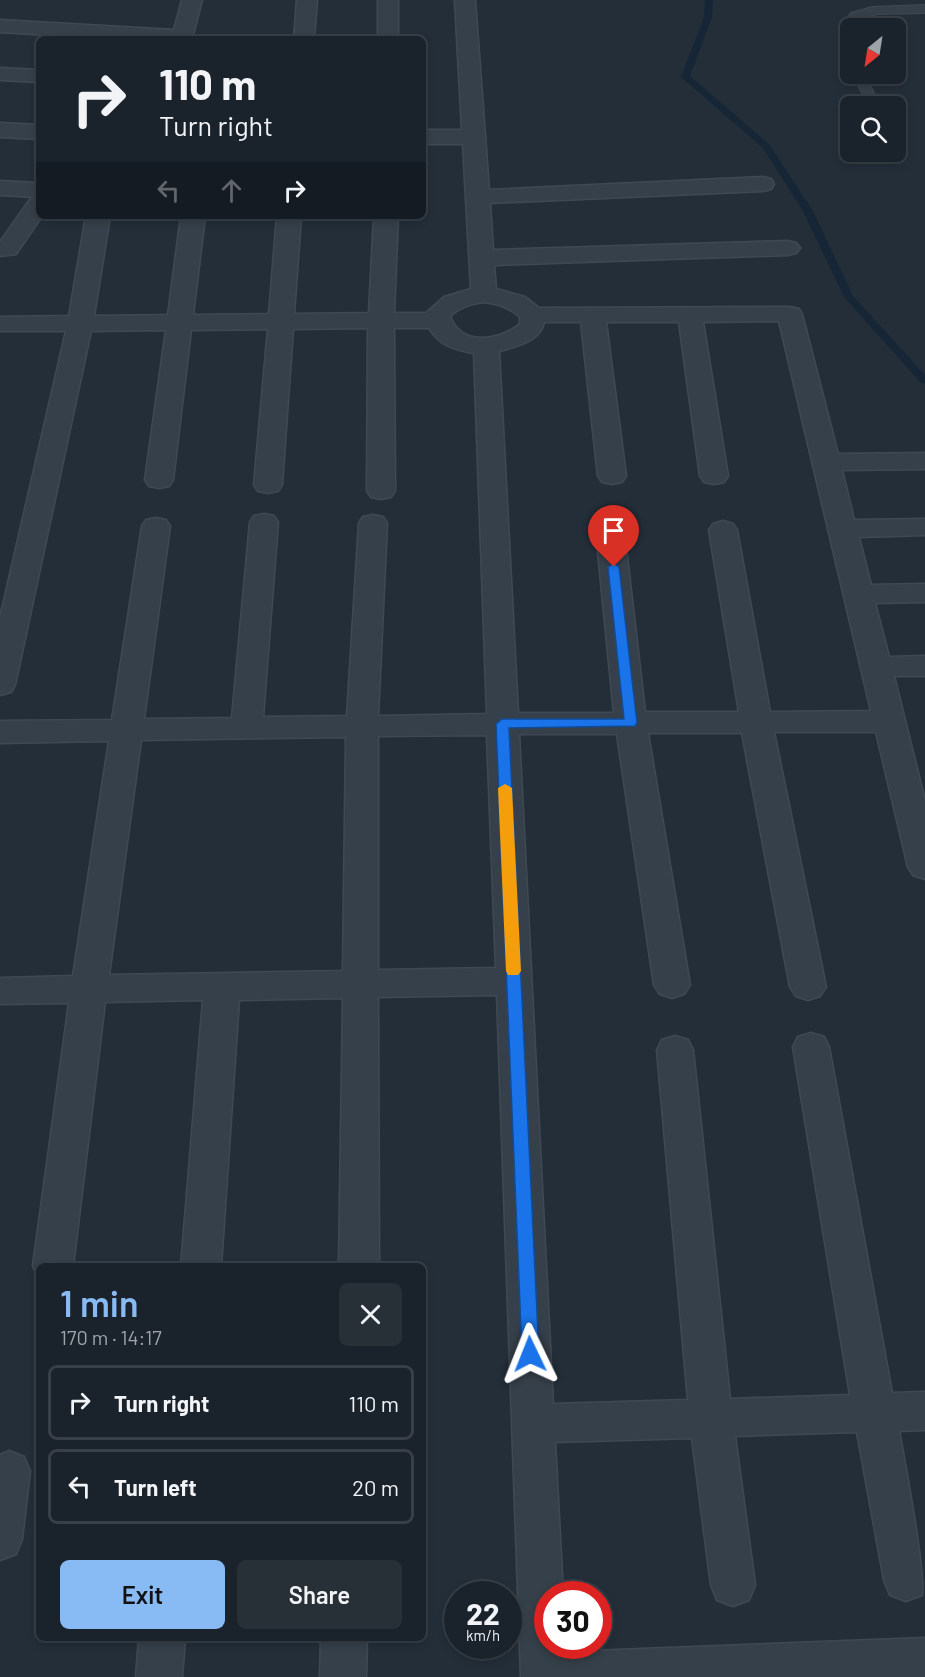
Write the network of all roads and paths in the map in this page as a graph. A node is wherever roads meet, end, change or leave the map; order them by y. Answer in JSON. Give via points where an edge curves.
{"nodes":[{"id":1,"x":192,"y":0,"type":"edge"},
{"id":2,"x":307,"y":0,"type":"edge"},
{"id":3,"x":388,"y":0,"type":"edge"},
{"id":4,"x":465,"y":0,"type":"edge"},
{"id":5,"x":925,"y":9,"type":"edge"},
{"id":6,"x":853,"y":18,"type":"edge"},
{"id":7,"x":0,"y":26,"type":"edge"},
{"id":8,"x":152,"y":36,"type":"edge"},
{"id":9,"x":183,"y":36,"type":"edge"},
{"id":10,"x":304,"y":36,"type":"edge"},
{"id":11,"x":388,"y":36,"type":"edge"},
{"id":12,"x":0,"y":74,"type":"edge"},
{"id":13,"x":36,"y":76,"type":"edge"},
{"id":14,"x":0,"y":130,"type":"edge"},
{"id":15,"x":36,"y":132,"type":"edge"},
{"id":16,"x":426,"y":137,"type":"edge"},
{"id":17,"x":474,"y":137,"type":"junction"},
{"id":18,"x":763,"y":184,"type":"dead end"},
{"id":19,"x":0,"y":188,"type":"edge"},
{"id":20,"x":36,"y":190,"type":"edge"},
{"id":21,"x":478,"y":197,"type":"junction"},
{"id":22,"x":36,"y":207,"type":"edge"},
{"id":23,"x":98,"y":219,"type":"edge"},
{"id":24,"x":193,"y":219,"type":"edge"},
{"id":25,"x":289,"y":219,"type":"edge"},
{"id":26,"x":386,"y":219,"type":"edge"},
{"id":27,"x":788,"y":248,"type":"dead end"},
{"id":28,"x":0,"y":249,"type":"edge"},
{"id":29,"x":482,"y":258,"type":"junction"},
{"id":30,"x":484,"y":295,"type":"junction"},
{"id":31,"x":532,"y":315,"type":"junction"},
{"id":32,"x":593,"y":315,"type":"junction"},
{"id":33,"x":690,"y":315,"type":"junction"},
{"id":34,"x":381,"y":320,"type":"junction"},
{"id":35,"x":438,"y":320,"type":"junction"},
{"id":36,"x":279,"y":321,"type":"junction"},
{"id":37,"x":180,"y":322,"type":"junction"},
{"id":38,"x":81,"y":323,"type":"junction"},
{"id":39,"x":0,"y":324,"type":"edge"},
{"id":40,"x":486,"y":346,"type":"junction"},
{"id":41,"x":925,"y":461,"type":"edge"},
{"id":42,"x":826,"y":462,"type":"junction"},
{"id":43,"x":612,"y":476,"type":"dead end"},
{"id":44,"x":714,"y":476,"type":"dead end"},
{"id":45,"x":159,"y":480,"type":"dead end"},
{"id":46,"x":268,"y":485,"type":"dead end"},
{"id":47,"x":264,"y":522,"type":"dead end"},
{"id":48,"x":609,"y":522,"type":"dead end"},
{"id":49,"x":156,"y":526,"type":"dead end"},
{"id":50,"x":925,"y":527,"type":"edge"},
{"id":51,"x":842,"y":528,"type":"junction"},
{"id":52,"x":723,"y":530,"type":"dead end"},
{"id":53,"x":925,"y":593,"type":"edge"},
{"id":54,"x":858,"y":594,"type":"junction"},
{"id":55,"x":925,"y":666,"type":"edge"},
{"id":56,"x":876,"y":667,"type":"junction"},
{"id":57,"x":0,"y":685,"type":"edge"},
{"id":58,"x":756,"y":722,"type":"junction"},
{"id":59,"x":631,"y":723,"type":"junction"},
{"id":60,"x":502,"y":724,"type":"junction"},
{"id":61,"x":362,"y":726,"type":"junction"},
{"id":62,"x":247,"y":728,"type":"junction"},
{"id":63,"x":128,"y":730,"type":"junction"},
{"id":64,"x":0,"y":732,"type":"edge"},
{"id":65,"x":904,"y":739,"type":"edge"},
{"id":66,"x":923,"y":849,"type":"edge"},
{"id":67,"x":514,"y":981,"type":"junction"},
{"id":68,"x":359,"y":984,"type":"junction"},
{"id":69,"x":672,"y":985,"type":"dead end"},
{"id":70,"x":222,"y":987,"type":"junction"},
{"id":71,"x":808,"y":987,"type":"dead end"},
{"id":72,"x":89,"y":989,"type":"junction"},
{"id":73,"x":0,"y":991,"type":"edge"},
{"id":74,"x":811,"y":1047,"type":"dead end"},
{"id":75,"x":675,"y":1050,"type":"dead end"},
{"id":76,"x":53,"y":1263,"type":"edge"},
{"id":77,"x":201,"y":1263,"type":"edge"},
{"id":78,"x":359,"y":1263,"type":"edge"},
{"id":79,"x":925,"y":1411,"type":"edge"},
{"id":80,"x":874,"y":1412,"type":"junction"},
{"id":81,"x":711,"y":1418,"type":"junction"},
{"id":82,"x":533,"y":1424,"type":"junction"},
{"id":83,"x":9,"y":1471,"type":"dead end"},
{"id":84,"x":0,"y":1539,"type":"edge"},
{"id":85,"x":906,"y":1580,"type":"dead end"},
{"id":86,"x":733,"y":1585,"type":"dead end"},
{"id":87,"x":162,"y":1641,"type":"edge"},
{"id":88,"x":344,"y":1641,"type":"edge"},
{"id":89,"x":925,"y":1661,"type":"edge"},
{"id":90,"x":159,"y":1677,"type":"edge"},
{"id":91,"x":343,"y":1677,"type":"edge"},
{"id":92,"x":544,"y":1677,"type":"edge"}],
"edges":[{"from":1,"to":9,"type":"street"},
{"from":2,"to":10,"type":"street"},
{"from":3,"to":11,"type":"street"},
{"from":4,"to":17,"type":"street"},
{"from":5,"to":6,"type":"lane","via":[[876,10]]},
{"from":7,"to":8,"type":"street"},
{"from":12,"to":13,"type":"street"},
{"from":14,"to":15,"type":"street"},
{"from":16,"to":17,"type":"street"},
{"from":17,"to":21,"type":"street"},
{"from":18,"to":21,"type":"street"},
{"from":19,"to":20,"type":"street"},
{"from":21,"to":29,"type":"street"},
{"from":22,"to":28,"type":"street","via":[[8,249]]},
{"from":23,"to":38,"type":"street"},
{"from":24,"to":37,"type":"street"},
{"from":25,"to":36,"type":"street"},
{"from":26,"to":34,"type":"street"},
{"from":27,"to":29,"type":"street"},
{"from":29,"to":30,"type":"street"},
{"from":30,"to":31,"type":"street","via":[[507,297],[524,305]]},
{"from":30,"to":35,"type":"street","via":[[463,297],[446,305],[437,315]]},
{"from":31,"to":32,"type":"street"},
{"from":31,"to":40,"type":"street","via":[[532,326],[523,336]]},
{"from":32,"to":33,"type":"street"},
{"from":32,"to":43,"type":"street"},
{"from":33,"to":42,"type":"street","via":[[790,314]]},
{"from":33,"to":44,"type":"street"},
{"from":34,"to":35,"type":"street"},
{"from":34,"to":36,"type":"street"},
{"from":34,"to":61,"type":"street","via":[[377,507]]},
{"from":35,"to":40,"type":"street","via":[[439,328],[449,337]]},
{"from":36,"to":37,"type":"street"},
{"from":36,"to":46,"type":"street"},
{"from":37,"to":38,"type":"street"},
{"from":37,"to":45,"type":"street"},
{"from":38,"to":39,"type":"street"},
{"from":38,"to":57,"type":"street"},
{"from":40,"to":60,"type":"street"},
{"from":41,"to":42,"type":"street"},
{"from":42,"to":51,"type":"street"},
{"from":47,"to":62,"type":"street"},
{"from":48,"to":59,"type":"street"},
{"from":49,"to":63,"type":"street"},
{"from":50,"to":51,"type":"street"},
{"from":51,"to":54,"type":"street"},
{"from":52,"to":58,"type":"street"},
{"from":53,"to":54,"type":"street"},
{"from":54,"to":56,"type":"street"},
{"from":55,"to":56,"type":"street"},
{"from":56,"to":65,"type":"street"},
{"from":58,"to":59,"type":"street"},
{"from":58,"to":65,"type":"street"},
{"from":58,"to":71,"type":"street"},
{"from":59,"to":60,"type":"street"},
{"from":59,"to":69,"type":"street"},
{"from":60,"to":61,"type":"street"},
{"from":60,"to":67,"type":"street"},
{"from":61,"to":62,"type":"street"},
{"from":61,"to":68,"type":"street"},
{"from":62,"to":63,"type":"street"},
{"from":63,"to":64,"type":"street"},
{"from":63,"to":72,"type":"street"},
{"from":65,"to":66,"type":"street"},
{"from":67,"to":68,"type":"street"},
{"from":67,"to":82,"type":"street"},
{"from":68,"to":70,"type":"street"},
{"from":68,"to":78,"type":"street"},
{"from":70,"to":72,"type":"street"},
{"from":70,"to":77,"type":"street"},
{"from":72,"to":73,"type":"street"},
{"from":72,"to":76,"type":"street"},
{"from":74,"to":80,"type":"street"},
{"from":75,"to":81,"type":"street"},
{"from":79,"to":80,"type":"street"},
{"from":80,"to":81,"type":"street"},
{"from":80,"to":85,"type":"street"},
{"from":81,"to":82,"type":"street"},
{"from":81,"to":86,"type":"street"},
{"from":82,"to":92,"type":"street"},
{"from":83,"to":84,"type":"street"},
{"from":87,"to":90,"type":"street"},
{"from":88,"to":91,"type":"street"},
{"from":89,"to":92,"type":"street"}]}
